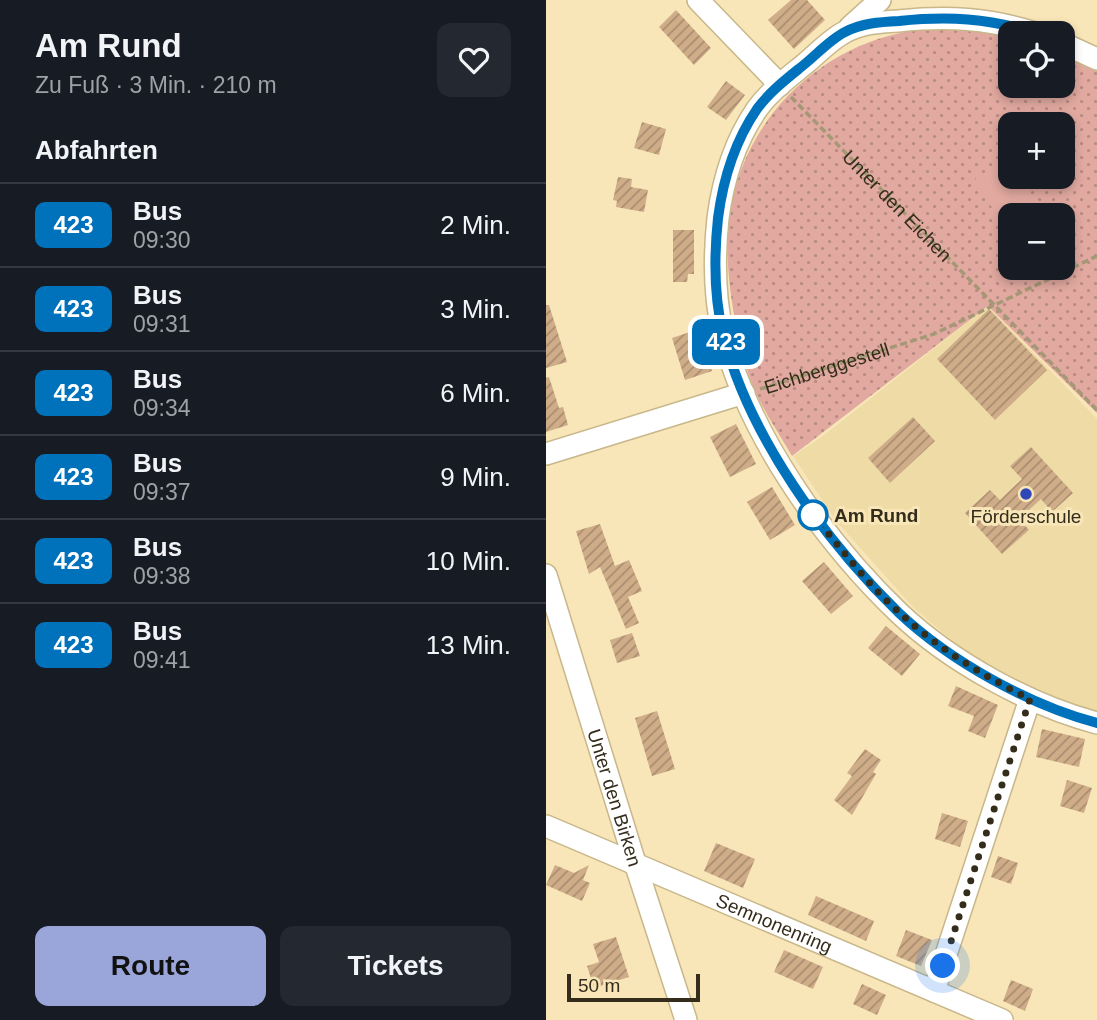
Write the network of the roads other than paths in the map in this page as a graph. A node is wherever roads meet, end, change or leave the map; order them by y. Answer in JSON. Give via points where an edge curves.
{"nodes":[{"id":1,"x":698,"y":0,"type":"edge"},
{"id":2,"x":880,"y":0,"type":"edge"},
{"id":3,"x":998,"y":24,"type":"edge"},
{"id":4,"x":843,"y":33,"type":"junction"},
{"id":5,"x":1075,"y":49,"type":"edge"},
{"id":6,"x":1097,"y":59,"type":"edge"},
{"id":7,"x":780,"y":85,"type":"junction"},
{"id":8,"x":744,"y":393,"type":"junction"},
{"id":9,"x":546,"y":454,"type":"edge"},
{"id":10,"x":546,"y":575,"type":"edge"},
{"id":11,"x":1030,"y":699,"type":"junction"},
{"id":12,"x":1097,"y":723,"type":"edge"},
{"id":13,"x":546,"y":826,"type":"edge"},
{"id":14,"x":636,"y":866,"type":"junction"},
{"id":15,"x":934,"y":991,"type":"junction"},
{"id":16,"x":686,"y":1020,"type":"edge"},
{"id":17,"x":1002,"y":1020,"type":"edge"}],
"edges":[{"from":1,"to":7,"type":"street"},
{"from":2,"to":4,"type":"street"},
{"from":3,"to":4,"type":"street","via":[[930,18],[866,24]]},
{"from":4,"to":7,"type":"street"},
{"from":5,"to":6,"type":"street"},
{"from":7,"to":8,"type":"street","via":[[757,109],[733,154],[718,219],[718,300],[723,334]]},
{"from":8,"to":9,"type":"street","name":"Eichberggestell"},
{"from":8,"to":11,"type":"street","via":[[781,466],[813,514],[869,581],[901,615],[946,649]]},
{"from":10,"to":14,"type":"street","name":"Unter den Birken"},
{"from":11,"to":12,"type":"street"},
{"from":11,"to":15,"type":"street"},
{"from":13,"to":14,"type":"street","name":"Semnonenring"},
{"from":14,"to":15,"type":"street","name":"Semnonenring"},
{"from":14,"to":16,"type":"street","name":"Unter den Birken"},
{"from":15,"to":17,"type":"street","name":"Semnonenring"}]}
